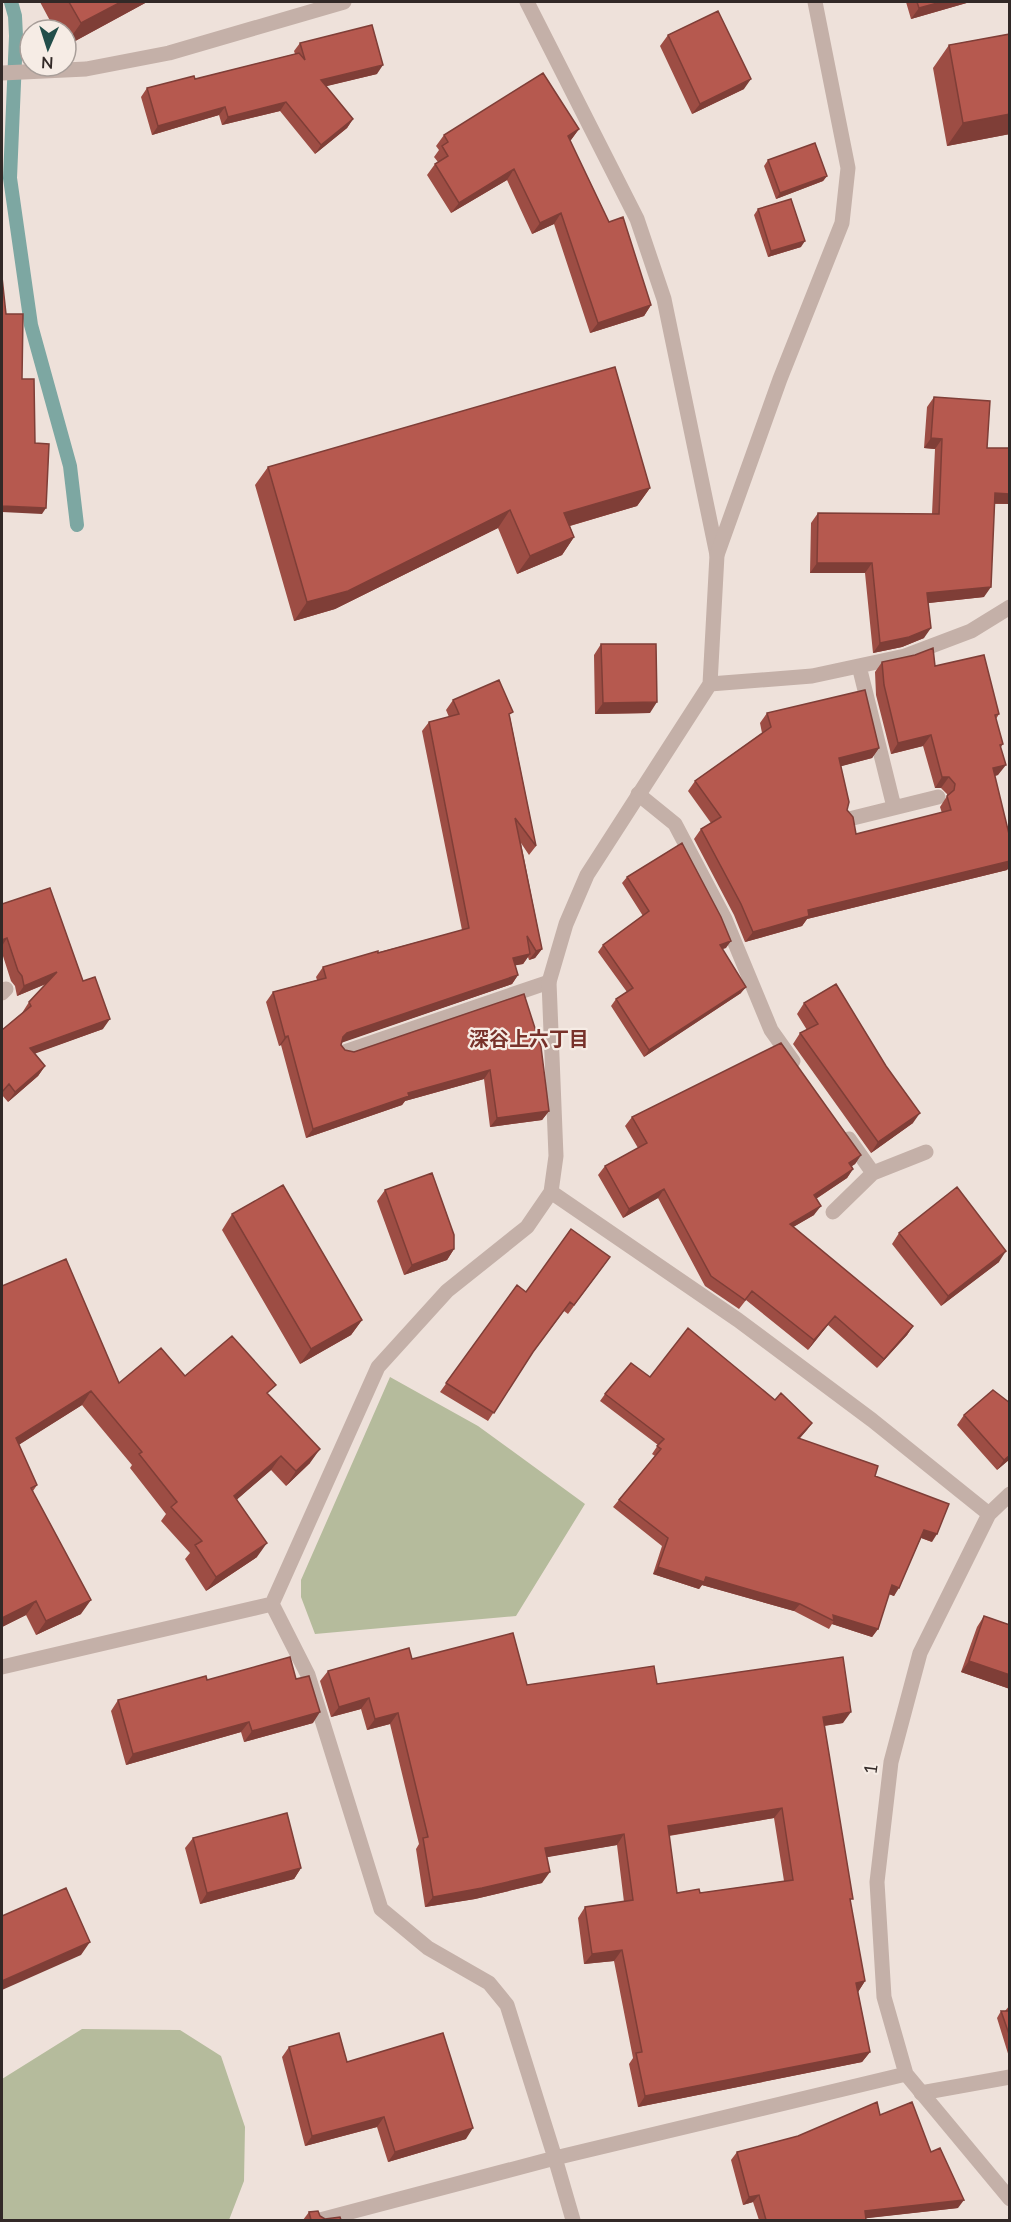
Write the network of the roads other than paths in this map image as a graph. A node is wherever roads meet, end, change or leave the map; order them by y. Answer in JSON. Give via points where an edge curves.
{"nodes":[{"id":1,"x":344,"y":2,"type":"edge"},
{"id":2,"x":527,"y":2,"type":"edge"},
{"id":3,"x":815,"y":2,"type":"edge"},
{"id":4,"x":2,"y":73,"type":"edge"},
{"id":5,"x":717,"y":555,"type":"junction"},
{"id":6,"x":1010,"y":607,"type":"edge"},
{"id":7,"x":859,"y":666,"type":"junction"},
{"id":8,"x":710,"y":684,"type":"junction"},
{"id":9,"x":638,"y":794,"type":"junction"},
{"id":10,"x":938,"y":797,"type":"dead end"},
{"id":11,"x":894,"y":807,"type":"junction"},
{"id":12,"x":849,"y":819,"type":"edge"},
{"id":13,"x":549,"y":982,"type":"junction"},
{"id":14,"x":344,"y":1052,"type":"edge"},
{"id":15,"x":805,"y":1077,"type":"edge"},
{"id":16,"x":839,"y":1125,"type":"edge"},
{"id":17,"x":926,"y":1152,"type":"dead end"},
{"id":18,"x":873,"y":1173,"type":"junction"},
{"id":19,"x":551,"y":1192,"type":"junction"},
{"id":20,"x":833,"y":1212,"type":"dead end"},
{"id":21,"x":1010,"y":1494,"type":"edge"},
{"id":22,"x":989,"y":1514,"type":"junction"},
{"id":23,"x":272,"y":1604,"type":"junction"},
{"id":24,"x":2,"y":1667,"type":"edge"},
{"id":25,"x":906,"y":2074,"type":"junction"},
{"id":26,"x":1010,"y":2077,"type":"edge"},
{"id":27,"x":921,"y":2093,"type":"junction"},
{"id":28,"x":555,"y":2158,"type":"junction"},
{"id":29,"x":1010,"y":2199,"type":"edge"},
{"id":30,"x":320,"y":2220,"type":"edge"},
{"id":31,"x":573,"y":2220,"type":"edge"}],
"edges":[{"from":1,"to":4,"type":"street","via":[[169,53],[86,69]]},
{"from":2,"to":5,"type":"street","via":[[640,229],[664,299]]},
{"from":3,"to":5,"type":"street","via":[[848,168],[842,223],[780,379]]},
{"from":5,"to":8,"type":"street"},
{"from":6,"to":7,"type":"street","via":[[971,631],[905,656]]},
{"from":7,"to":8,"type":"street","via":[[812,676]]},
{"from":7,"to":11,"type":"street"},
{"from":8,"to":9,"type":"street"},
{"from":9,"to":13,"type":"street","via":[[587,875],[566,924]]},
{"from":9,"to":15,"type":"street","via":[[675,824],[725,919],[771,1030]]},
{"from":10,"to":11,"type":"street"},
{"from":11,"to":12,"type":"street"},
{"from":13,"to":14,"type":"street"},
{"from":13,"to":19,"type":"street","via":[[556,1156]]},
{"from":16,"to":18,"type":"street"},
{"from":17,"to":18,"type":"street"},
{"from":18,"to":20,"type":"street"},
{"from":19,"to":22,"type":"street","via":[[738,1320]]},
{"from":19,"to":23,"type":"street","via":[[527,1227],[447,1291],[378,1367]]},
{"from":21,"to":22,"type":"street","name":"1"},
{"from":22,"to":25,"type":"street","name":"1","via":[[920,1653],[891,1762],[877,1882],[884,1997]]},
{"from":23,"to":24,"type":"street"},
{"from":23,"to":28,"type":"street","via":[[308,1676],[381,1910],[428,1948],[489,1983],[507,2005]]},
{"from":25,"to":27,"type":"street"},
{"from":25,"to":28,"type":"street"},
{"from":26,"to":27,"type":"street"},
{"from":27,"to":29,"type":"street"},
{"from":28,"to":30,"type":"street"},
{"from":28,"to":31,"type":"street"}]}
